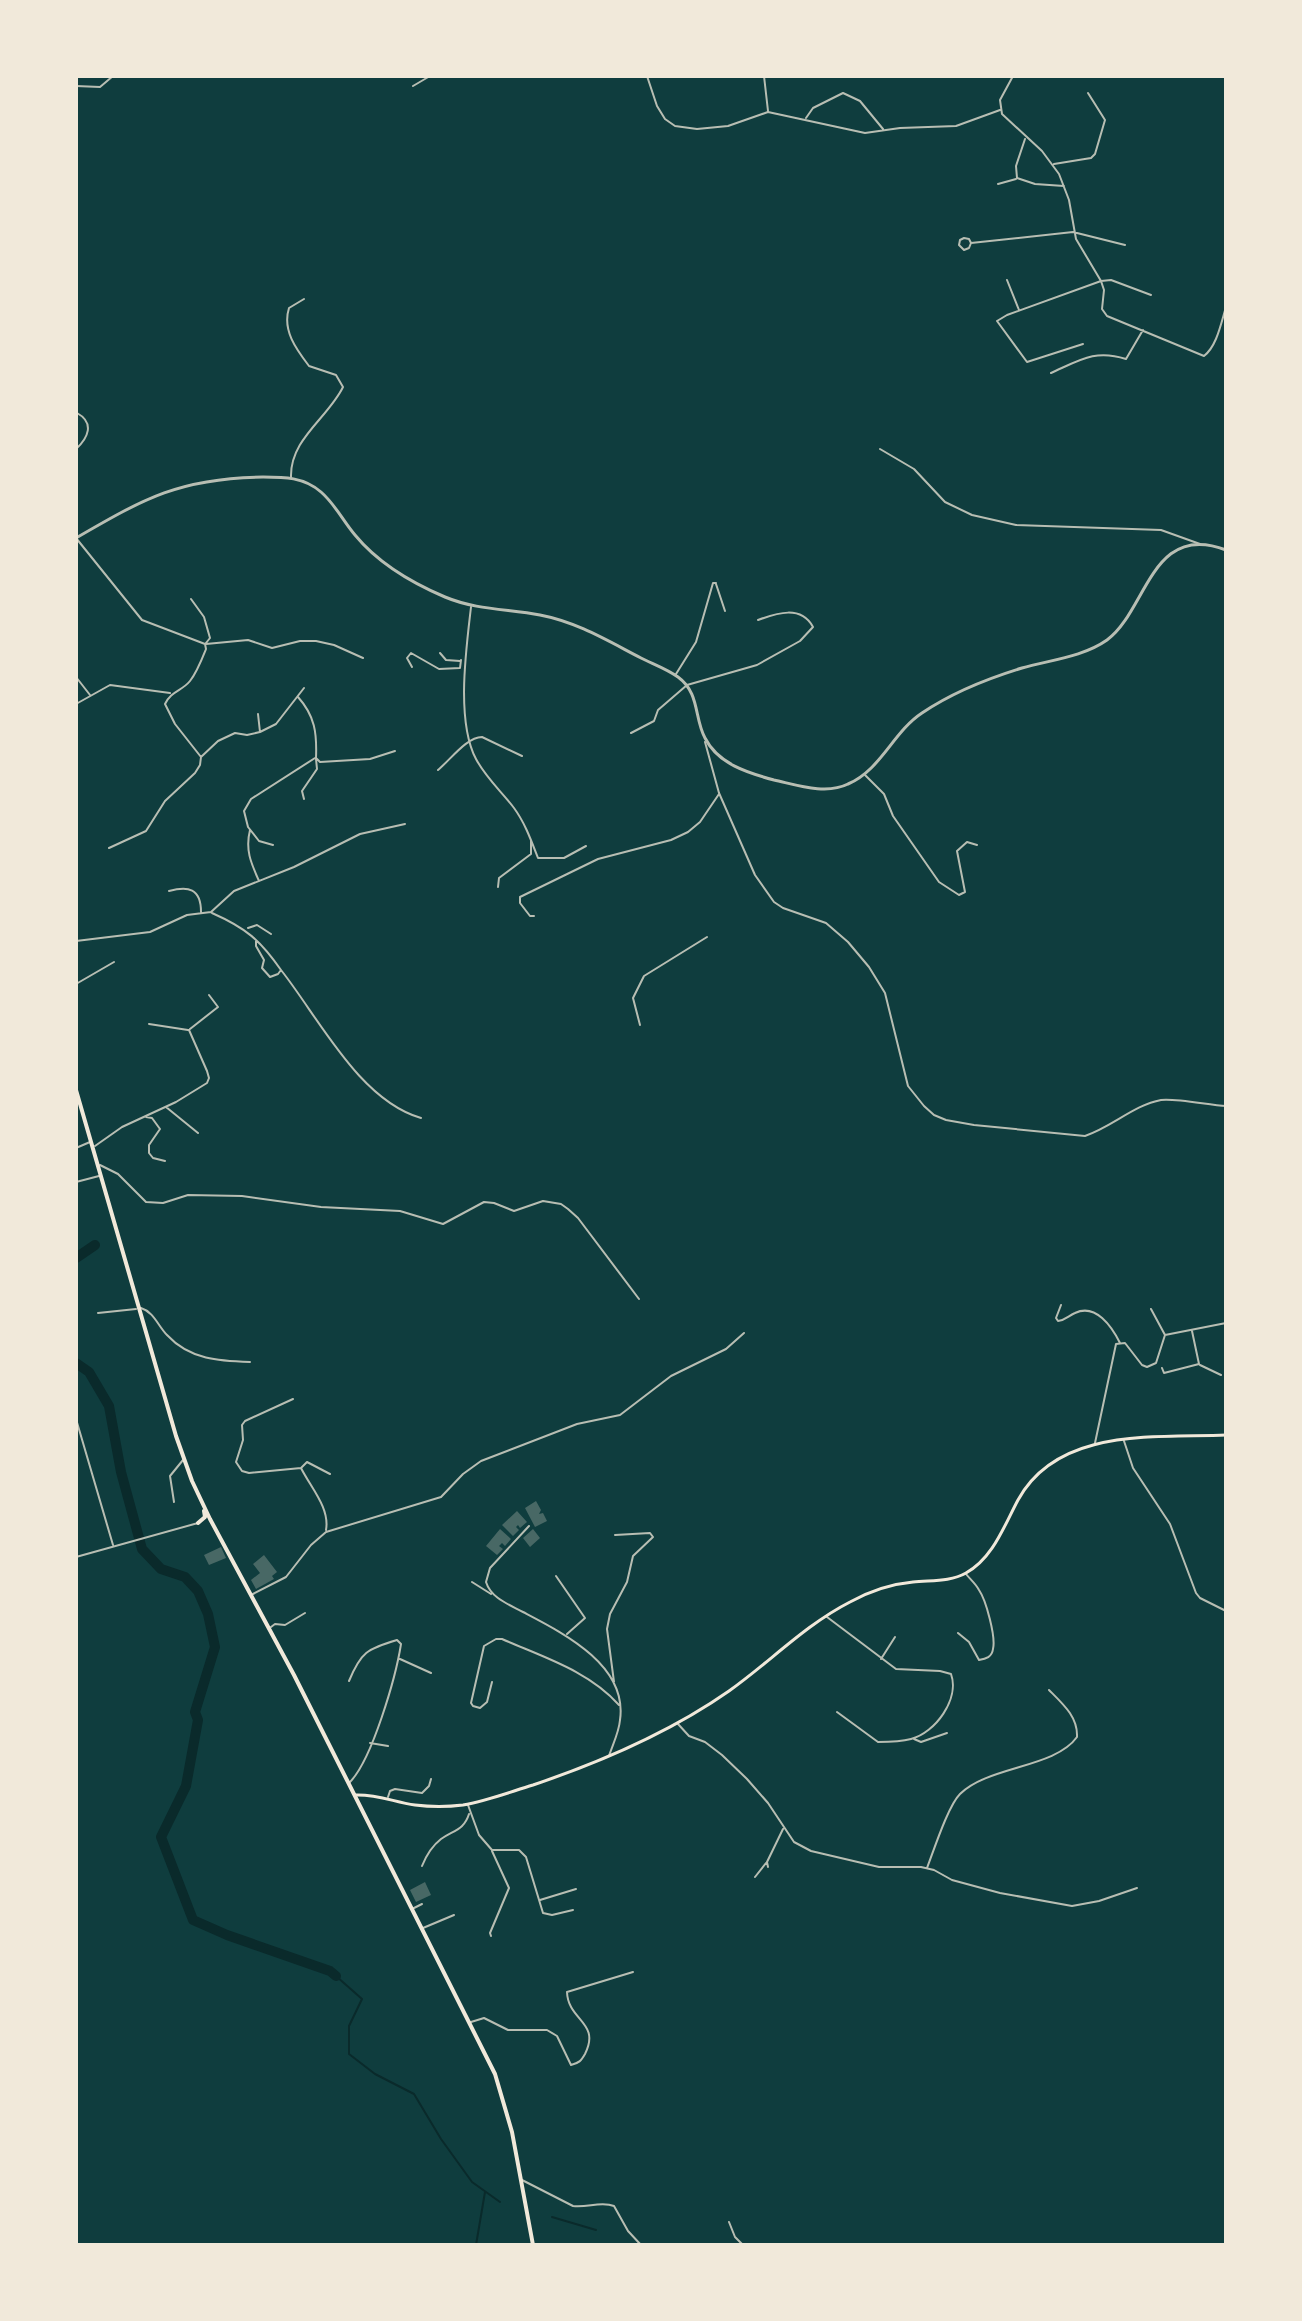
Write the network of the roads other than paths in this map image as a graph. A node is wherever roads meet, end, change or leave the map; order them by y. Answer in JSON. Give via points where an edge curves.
{"nodes":[{"id":1,"x":113,"y":76,"type":"edge"},
{"id":2,"x":430,"y":76,"type":"edge"},
{"id":3,"x":647,"y":76,"type":"edge"},
{"id":4,"x":764,"y":76,"type":"edge"},
{"id":5,"x":1013,"y":76,"type":"edge"},
{"id":6,"x":76,"y":86,"type":"edge"},
{"id":7,"x":413,"y":86,"type":"dead end"},
{"id":8,"x":1088,"y":93,"type":"dead end"},
{"id":9,"x":1001,"y":110,"type":"junction"},
{"id":10,"x":768,"y":112,"type":"junction"},
{"id":11,"x":806,"y":118,"type":"junction"},
{"id":12,"x":884,"y":130,"type":"junction"},
{"id":13,"x":1026,"y":138,"type":"junction"},
{"id":14,"x":1053,"y":165,"type":"junction"},
{"id":15,"x":1017,"y":178,"type":"junction"},
{"id":16,"x":998,"y":184,"type":"dead end"},
{"id":17,"x":1064,"y":186,"type":"junction"},
{"id":18,"x":1073,"y":232,"type":"junction"},
{"id":19,"x":971,"y":243,"type":"dead end"},
{"id":20,"x":1125,"y":245,"type":"dead end"},
{"id":21,"x":1007,"y":280,"type":"dead end"},
{"id":22,"x":1101,"y":281,"type":"junction"},
{"id":23,"x":1151,"y":295,"type":"dead end"},
{"id":24,"x":304,"y":299,"type":"dead end"},
{"id":25,"x":1226,"y":307,"type":"edge"},
{"id":26,"x":1019,"y":311,"type":"junction"},
{"id":27,"x":1143,"y":329,"type":"junction"},
{"id":28,"x":1083,"y":344,"type":"dead end"},
{"id":29,"x":1051,"y":373,"type":"dead end"},
{"id":30,"x":77,"y":413,"type":"edge"},
{"id":31,"x":76,"y":449,"type":"edge"},
{"id":32,"x":880,"y":449,"type":"dead end"},
{"id":33,"x":291,"y":478,"type":"junction"},
{"id":34,"x":76,"y":538,"type":"edge"},
{"id":35,"x":1201,"y":544,"type":"junction"},
{"id":36,"x":1226,"y":550,"type":"edge"},
{"id":37,"x":191,"y":599,"type":"dead end"},
{"id":38,"x":471,"y":606,"type":"junction"},
{"id":39,"x":725,"y":611,"type":"dead end"},
{"id":40,"x":758,"y":620,"type":"dead end"},
{"id":41,"x":205,"y":644,"type":"junction"},
{"id":42,"x":440,"y":653,"type":"dead end"},
{"id":43,"x":363,"y":658,"type":"dead end"},
{"id":44,"x":463,"y":660,"type":"junction"},
{"id":45,"x":412,"y":667,"type":"dead end"},
{"id":46,"x":675,"y":675,"type":"junction"},
{"id":47,"x":76,"y":677,"type":"edge"},
{"id":48,"x":687,"y":685,"type":"junction"},
{"id":49,"x":304,"y":688,"type":"dead end"},
{"id":50,"x":171,"y":694,"type":"junction"},
{"id":51,"x":90,"y":695,"type":"junction"},
{"id":52,"x":297,"y":696,"type":"junction"},
{"id":53,"x":76,"y":704,"type":"edge"},
{"id":54,"x":258,"y":714,"type":"dead end"},
{"id":55,"x":260,"y":732,"type":"junction"},
{"id":56,"x":631,"y":733,"type":"dead end"},
{"id":57,"x":704,"y":738,"type":"junction"},
{"id":58,"x":469,"y":739,"type":"junction"},
{"id":59,"x":395,"y":751,"type":"dead end"},
{"id":60,"x":522,"y":756,"type":"dead end"},
{"id":61,"x":201,"y":757,"type":"junction"},
{"id":62,"x":316,"y":758,"type":"junction"},
{"id":63,"x":438,"y":770,"type":"dead end"},
{"id":64,"x":864,"y":774,"type":"junction"},
{"id":65,"x":719,"y":793,"type":"junction"},
{"id":66,"x":304,"y":799,"type":"dead end"},
{"id":67,"x":405,"y":824,"type":"dead end"},
{"id":68,"x":250,"y":829,"type":"junction"},
{"id":69,"x":531,"y":839,"type":"junction"},
{"id":70,"x":273,"y":845,"type":"dead end"},
{"id":71,"x":977,"y":845,"type":"dead end"},
{"id":72,"x":586,"y":846,"type":"dead end"},
{"id":73,"x":109,"y":848,"type":"dead end"},
{"id":74,"x":259,"y":881,"type":"junction"},
{"id":75,"x":498,"y":887,"type":"dead end"},
{"id":76,"x":169,"y":891,"type":"dead end"},
{"id":77,"x":211,"y":912,"type":"junction"},
{"id":78,"x":201,"y":913,"type":"junction"},
{"id":79,"x":534,"y":916,"type":"dead end"},
{"id":80,"x":246,"y":930,"type":"junction"},
{"id":81,"x":271,"y":934,"type":"dead end"},
{"id":82,"x":707,"y":937,"type":"dead end"},
{"id":83,"x":76,"y":941,"type":"edge"},
{"id":84,"x":256,"y":941,"type":"junction"},
{"id":85,"x":114,"y":962,"type":"dead end"},
{"id":86,"x":281,"y":970,"type":"junction"},
{"id":87,"x":76,"y":984,"type":"edge"},
{"id":88,"x":209,"y":995,"type":"dead end"},
{"id":89,"x":149,"y":1024,"type":"dead end"},
{"id":90,"x":640,"y":1025,"type":"dead end"},
{"id":91,"x":189,"y":1030,"type":"junction"},
{"id":92,"x":76,"y":1088,"type":"edge"},
{"id":93,"x":1226,"y":1106,"type":"edge"},
{"id":94,"x":165,"y":1107,"type":"junction"},
{"id":95,"x":143,"y":1116,"type":"junction"},
{"id":96,"x":421,"y":1118,"type":"dead end"},
{"id":97,"x":198,"y":1133,"type":"dead end"},
{"id":98,"x":92,"y":1144,"type":"junction"},
{"id":99,"x":76,"y":1148,"type":"edge"},
{"id":100,"x":165,"y":1161,"type":"dead end"},
{"id":101,"x":99,"y":1165,"type":"junction"},
{"id":102,"x":100,"y":1175,"type":"junction"},
{"id":103,"x":76,"y":1182,"type":"edge"},
{"id":104,"x":639,"y":1299,"type":"dead end"},
{"id":105,"x":1061,"y":1305,"type":"dead end"},
{"id":106,"x":140,"y":1308,"type":"junction"},
{"id":107,"x":1151,"y":1309,"type":"dead end"},
{"id":108,"x":98,"y":1313,"type":"dead end"},
{"id":109,"x":1226,"y":1323,"type":"edge"},
{"id":110,"x":1192,"y":1329,"type":"junction"},
{"id":111,"x":744,"y":1333,"type":"dead end"},
{"id":112,"x":1165,"y":1335,"type":"junction"},
{"id":113,"x":1120,"y":1343,"type":"junction"},
{"id":114,"x":250,"y":1362,"type":"dead end"},
{"id":115,"x":1199,"y":1364,"type":"junction"},
{"id":116,"x":1162,"y":1368,"type":"dead end"},
{"id":117,"x":1221,"y":1375,"type":"dead end"},
{"id":118,"x":293,"y":1399,"type":"dead end"},
{"id":119,"x":76,"y":1419,"type":"edge"},
{"id":120,"x":1226,"y":1435,"type":"edge"},
{"id":121,"x":1124,"y":1440,"type":"junction"},
{"id":122,"x":82,"y":1442,"type":"junction"},
{"id":123,"x":76,"y":1444,"type":"edge"},
{"id":124,"x":1095,"y":1444,"type":"junction"},
{"id":125,"x":184,"y":1459,"type":"junction"},
{"id":126,"x":301,"y":1468,"type":"junction"},
{"id":127,"x":330,"y":1474,"type":"dead end"},
{"id":128,"x":198,"y":1494,"type":"junction"},
{"id":129,"x":174,"y":1502,"type":"dead end"},
{"id":130,"x":198,"y":1523,"type":"junction"},
{"id":131,"x":529,"y":1526,"type":"dead end"},
{"id":132,"x":326,"y":1532,"type":"junction"},
{"id":133,"x":218,"y":1534,"type":"junction"},
{"id":134,"x":615,"y":1535,"type":"dead end"},
{"id":135,"x":113,"y":1545,"type":"junction"},
{"id":136,"x":76,"y":1548,"type":"edge"},
{"id":137,"x":77,"y":1557,"type":"edge"},
{"id":138,"x":965,"y":1573,"type":"junction"},
{"id":139,"x":556,"y":1576,"type":"dead end"},
{"id":140,"x":243,"y":1582,"type":"junction"},
{"id":141,"x":472,"y":1582,"type":"dead end"},
{"id":142,"x":252,"y":1595,"type":"junction"},
{"id":143,"x":493,"y":1595,"type":"junction"},
{"id":144,"x":1226,"y":1611,"type":"edge"},
{"id":145,"x":305,"y":1613,"type":"dead end"},
{"id":146,"x":826,"y":1616,"type":"junction"},
{"id":147,"x":269,"y":1628,"type":"junction"},
{"id":148,"x":958,"y":1633,"type":"dead end"},
{"id":149,"x":566,"y":1635,"type":"junction"},
{"id":150,"x":895,"y":1637,"type":"dead end"},
{"id":151,"x":399,"y":1659,"type":"junction"},
{"id":152,"x":881,"y":1659,"type":"junction"},
{"id":153,"x":431,"y":1673,"type":"dead end"},
{"id":154,"x":349,"y":1681,"type":"dead end"},
{"id":155,"x":492,"y":1682,"type":"dead end"},
{"id":156,"x":614,"y":1683,"type":"junction"},
{"id":157,"x":1049,"y":1690,"type":"dead end"},
{"id":158,"x":620,"y":1706,"type":"junction"},
{"id":159,"x":837,"y":1712,"type":"dead end"},
{"id":160,"x":677,"y":1723,"type":"junction"},
{"id":161,"x":947,"y":1733,"type":"dead end"},
{"id":162,"x":914,"y":1739,"type":"junction"},
{"id":163,"x":370,"y":1743,"type":"junction"},
{"id":164,"x":388,"y":1746,"type":"dead end"},
{"id":165,"x":609,"y":1757,"type":"junction"},
{"id":166,"x":431,"y":1779,"type":"dead end"},
{"id":167,"x":349,"y":1784,"type":"junction"},
{"id":168,"x":354,"y":1795,"type":"junction"},
{"id":169,"x":388,"y":1797,"type":"junction"},
{"id":170,"x":468,"y":1804,"type":"junction"},
{"id":171,"x":470,"y":1813,"type":"junction"},
{"id":172,"x":783,"y":1828,"type":"junction"},
{"id":173,"x":492,"y":1850,"type":"junction"},
{"id":174,"x":422,"y":1866,"type":"dead end"},
{"id":175,"x":927,"y":1868,"type":"junction"},
{"id":176,"x":755,"y":1877,"type":"dead end"},
{"id":177,"x":1137,"y":1888,"type":"dead end"},
{"id":178,"x":576,"y":1889,"type":"dead end"},
{"id":179,"x":540,"y":1900,"type":"junction"},
{"id":180,"x":422,"y":1904,"type":"dead end"},
{"id":181,"x":412,"y":1909,"type":"junction"},
{"id":182,"x":573,"y":1910,"type":"dead end"},
{"id":183,"x":454,"y":1915,"type":"dead end"},
{"id":184,"x":422,"y":1928,"type":"junction"},
{"id":185,"x":491,"y":1936,"type":"dead end"},
{"id":186,"x":633,"y":1972,"type":"dead end"},
{"id":187,"x":471,"y":2022,"type":"junction"},
{"id":188,"x":521,"y":2179,"type":"junction"},
{"id":189,"x":729,"y":2222,"type":"dead end"},
{"id":190,"x":533,"y":2245,"type":"edge"},
{"id":191,"x":641,"y":2245,"type":"edge"},
{"id":192,"x":743,"y":2245,"type":"edge"}],
"edges":[{"from":1,"to":6,"type":"street","via":[[100,87]]},
{"from":2,"to":7,"type":"street"},
{"from":3,"to":10,"type":"street","via":[[657,106],[675,126],[728,126]]},
{"from":4,"to":10,"type":"street"},
{"from":5,"to":9,"type":"street","via":[[1000,100]]},
{"from":8,"to":14,"type":"street","via":[[1105,120],[1095,154]]},
{"from":9,"to":12,"type":"street","via":[[956,126]]},
{"from":9,"to":13,"type":"street"},
{"from":10,"to":11,"type":"street"},
{"from":11,"to":12,"type":"street","via":[[851,132]]},
{"from":11,"to":12,"type":"street","via":[[813,108],[843,93],[860,101]]},
{"from":13,"to":14,"type":"street"},
{"from":13,"to":15,"type":"street"},
{"from":14,"to":17,"type":"street"},
{"from":15,"to":16,"type":"street"},
{"from":15,"to":17,"type":"street"},
{"from":17,"to":18,"type":"street"},
{"from":18,"to":19,"type":"street"},
{"from":18,"to":20,"type":"street"},
{"from":18,"to":22,"type":"street"},
{"from":21,"to":26,"type":"street"},
{"from":22,"to":23,"type":"street"},
{"from":22,"to":26,"type":"street"},
{"from":22,"to":27,"type":"street","via":[[1107,316]]},
{"from":24,"to":33,"type":"street","via":[[289,308],[288,332],[309,366],[336,375],[343,387],[298,447]]},
{"from":25,"to":27,"type":"street","via":[[1204,356]]},
{"from":26,"to":28,"type":"street","via":[[997,321],[1027,362]]},
{"from":27,"to":29,"type":"street","via":[[1126,359],[1097,354]]},
{"from":30,"to":31,"type":"street","via":[[89,429]]},
{"from":32,"to":35,"type":"street","via":[[914,469],[945,502],[972,515],[1016,525],[1161,530]]},
{"from":33,"to":34,"type":"street","via":[[193,483],[152,496]]},
{"from":33,"to":38,"type":"street","via":[[319,489],[354,535],[386,564]]},
{"from":34,"to":41,"type":"street","via":[[142,620]]},
{"from":35,"to":36,"type":"street"},
{"from":35,"to":64,"type":"street","via":[[1169,556],[1154,571],[1110,638],[1094,648],[976,683],[920,713]]},
{"from":37,"to":41,"type":"street","via":[[204,617],[210,638]]},
{"from":38,"to":44,"type":"street"},
{"from":38,"to":46,"type":"street","via":[[570,623]]},
{"from":39,"to":46,"type":"street","via":[[714,582],[696,642]]},
{"from":40,"to":48,"type":"street","via":[[794,613],[813,627],[800,641],[753,667]]},
{"from":41,"to":43,"type":"street","via":[[248,640],[272,648],[316,641]]},
{"from":41,"to":50,"type":"street","via":[[192,678]]},
{"from":42,"to":44,"type":"street","via":[[446,660]]},
{"from":44,"to":45,"type":"street","via":[[460,668],[439,669],[411,653],[407,658]]},
{"from":44,"to":58,"type":"street"},
{"from":46,"to":48,"type":"street"},
{"from":47,"to":51,"type":"street"},
{"from":48,"to":56,"type":"street","via":[[658,710],[654,721]]},
{"from":48,"to":57,"type":"street"},
{"from":49,"to":52,"type":"street"},
{"from":50,"to":51,"type":"street","via":[[110,685]]},
{"from":50,"to":61,"type":"street","via":[[165,704],[169,714]]},
{"from":51,"to":53,"type":"street"},
{"from":52,"to":55,"type":"street","via":[[276,724]]},
{"from":52,"to":62,"type":"street","via":[[315,725]]},
{"from":54,"to":55,"type":"street"},
{"from":55,"to":61,"type":"street","via":[[227,735]]},
{"from":57,"to":64,"type":"street","via":[[742,771],[797,785],[834,789]]},
{"from":57,"to":65,"type":"street"},
{"from":58,"to":60,"type":"street","via":[[482,737]]},
{"from":58,"to":63,"type":"street"},
{"from":58,"to":69,"type":"street","via":[[485,775]]},
{"from":59,"to":62,"type":"street","via":[[370,759]]},
{"from":61,"to":73,"type":"street","via":[[195,773],[165,801],[146,831]]},
{"from":62,"to":66,"type":"street","via":[[317,769],[302,791]]},
{"from":62,"to":68,"type":"street","via":[[251,799],[244,811]]},
{"from":64,"to":71,"type":"street","via":[[884,794],[893,816],[951,892],[965,892],[957,851],[967,842]]},
{"from":65,"to":79,"type":"street","via":[[688,832],[598,859],[520,897]]},
{"from":65,"to":93,"type":"street","via":[[755,875],[774,902],[835,929],[876,977],[893,1018],[908,1086],[934,1115],[974,1125],[1085,1136],[1157,1101]]},
{"from":67,"to":74,"type":"street","via":[[360,834]]},
{"from":68,"to":70,"type":"street","via":[[259,841]]},
{"from":68,"to":74,"type":"street","via":[[250,860]]},
{"from":69,"to":72,"type":"street","via":[[538,858],[564,858]]},
{"from":69,"to":75,"type":"street","via":[[531,854],[499,878]]},
{"from":74,"to":77,"type":"street","via":[[234,891]]},
{"from":76,"to":78,"type":"street","via":[[190,888]]},
{"from":77,"to":78,"type":"street"},
{"from":77,"to":80,"type":"street"},
{"from":78,"to":83,"type":"street","via":[[150,932]]},
{"from":80,"to":81,"type":"street","via":[[257,925]]},
{"from":80,"to":84,"type":"street"},
{"from":82,"to":90,"type":"street","via":[[644,976],[633,998]]},
{"from":84,"to":86,"type":"street"},
{"from":84,"to":86,"type":"street","via":[[267,976]]},
{"from":85,"to":87,"type":"street"},
{"from":86,"to":96,"type":"street","via":[[350,1065],[386,1101]]},
{"from":88,"to":91,"type":"street","via":[[218,1007]]},
{"from":89,"to":91,"type":"street"},
{"from":91,"to":94,"type":"street","via":[[209,1078]]},
{"from":92,"to":98,"type":"highway"},
{"from":94,"to":95,"type":"street"},
{"from":94,"to":97,"type":"street"},
{"from":95,"to":98,"type":"street"},
{"from":95,"to":100,"type":"street","via":[[160,1129],[149,1153]]},
{"from":98,"to":99,"type":"street"},
{"from":98,"to":101,"type":"highway"},
{"from":98,"to":102,"type":"highway"},
{"from":101,"to":104,"type":"street","via":[[154,1203],[188,1195],[242,1196],[400,1211],[443,1224],[484,1202],[514,1211],[543,1201],[561,1204],[578,1218]]},
{"from":101,"to":106,"type":"highway"},
{"from":102,"to":103,"type":"street"},
{"from":102,"to":106,"type":"highway"},
{"from":105,"to":113,"type":"street","via":[[1058,1321],[1076,1312],[1097,1313]]},
{"from":106,"to":108,"type":"street"},
{"from":106,"to":114,"type":"street","via":[[193,1354]]},
{"from":106,"to":125,"type":"highway"},
{"from":106,"to":140,"type":"highway","via":[[190,1471]]},
{"from":107,"to":112,"type":"street"},
{"from":109,"to":110,"type":"street"},
{"from":110,"to":112,"type":"street"},
{"from":110,"to":115,"type":"street"},
{"from":111,"to":132,"type":"street","via":[[726,1349],[671,1376],[620,1415],[577,1424],[481,1461],[441,1497]]},
{"from":112,"to":113,"type":"street","via":[[1152,1366],[1142,1365]]},
{"from":113,"to":124,"type":"street","via":[[1113,1349]]},
{"from":115,"to":116,"type":"street","via":[[1164,1373]]},
{"from":115,"to":117,"type":"street"},
{"from":118,"to":126,"type":"street","via":[[245,1421],[236,1462],[249,1473]]},
{"from":119,"to":122,"type":"street"},
{"from":120,"to":121,"type":"main road"},
{"from":121,"to":124,"type":"main road"},
{"from":121,"to":144,"type":"street","via":[[1133,1468],[1170,1524],[1196,1593]]},
{"from":122,"to":123,"type":"street"},
{"from":122,"to":135,"type":"street"},
{"from":124,"to":138,"type":"main road","via":[[1067,1453],[1037,1475],[992,1549]]},
{"from":125,"to":128,"type":"highway"},
{"from":125,"to":129,"type":"street","via":[[170,1476]]},
{"from":126,"to":127,"type":"street","via":[[307,1462]]},
{"from":126,"to":132,"type":"street","via":[[328,1520]]},
{"from":128,"to":130,"type":"highway","via":[[205,1515]]},
{"from":128,"to":133,"type":"highway"},
{"from":130,"to":133,"type":"highway","via":[[208,1522]]},
{"from":130,"to":135,"type":"street"},
{"from":131,"to":143,"type":"street","via":[[486,1574]]},
{"from":132,"to":142,"type":"street","via":[[286,1577]]},
{"from":133,"to":140,"type":"highway"},
{"from":134,"to":156,"type":"street","via":[[653,1537],[633,1556],[627,1582],[610,1614]]},
{"from":135,"to":137,"type":"street"},
{"from":136,"to":137,"type":"street"},
{"from":138,"to":146,"type":"main road","via":[[883,1587]]},
{"from":138,"to":148,"type":"street","via":[[986,1606],[991,1654],[979,1660]]},
{"from":139,"to":149,"type":"street","via":[[585,1618]]},
{"from":140,"to":142,"type":"highway"},
{"from":141,"to":143,"type":"street"},
{"from":142,"to":147,"type":"highway"},
{"from":143,"to":149,"type":"street"},
{"from":145,"to":147,"type":"street"},
{"from":146,"to":152,"type":"street"},
{"from":146,"to":160,"type":"main road","via":[[725,1694]]},
{"from":147,"to":167,"type":"highway"},
{"from":149,"to":156,"type":"street"},
{"from":150,"to":152,"type":"street"},
{"from":151,"to":153,"type":"street"},
{"from":151,"to":154,"type":"street","via":[[397,1640],[364,1652]]},
{"from":151,"to":163,"type":"street"},
{"from":152,"to":162,"type":"street","via":[[896,1669],[951,1674],[954,1682],[944,1713]]},
{"from":155,"to":158,"type":"street","via":[[487,1702],[473,1706],[484,1646],[502,1639],[584,1675]]},
{"from":156,"to":158,"type":"street"},
{"from":157,"to":175,"type":"street","via":[[1069,1710],[1077,1737],[1062,1750],[980,1780],[960,1794]]},
{"from":158,"to":165,"type":"street"},
{"from":159,"to":162,"type":"street","via":[[878,1742]]},
{"from":160,"to":165,"type":"main road"},
{"from":160,"to":172,"type":"street","via":[[747,1779]]},
{"from":161,"to":162,"type":"street","via":[[921,1742]]},
{"from":163,"to":164,"type":"street"},
{"from":163,"to":167,"type":"street"},
{"from":165,"to":170,"type":"main road"},
{"from":166,"to":169,"type":"street","via":[[422,1793],[395,1789]]},
{"from":167,"to":168,"type":"highway"},
{"from":168,"to":169,"type":"main road"},
{"from":168,"to":181,"type":"highway"},
{"from":169,"to":170,"type":"main road","via":[[412,1805]]},
{"from":170,"to":171,"type":"street"},
{"from":171,"to":173,"type":"street"},
{"from":171,"to":174,"type":"street","via":[[463,1827],[440,1840]]},
{"from":172,"to":175,"type":"street","via":[[794,1842],[827,1856],[879,1867]]},
{"from":172,"to":176,"type":"street"},
{"from":173,"to":179,"type":"street","via":[[519,1850],[526,1857]]},
{"from":173,"to":185,"type":"street","via":[[509,1888]]},
{"from":175,"to":177,"type":"street","via":[[1000,1893],[1072,1906]]},
{"from":178,"to":179,"type":"street"},
{"from":179,"to":182,"type":"street","via":[[547,1915]]},
{"from":180,"to":181,"type":"street"},
{"from":181,"to":184,"type":"highway"},
{"from":183,"to":184,"type":"street"},
{"from":184,"to":187,"type":"highway"},
{"from":186,"to":187,"type":"street","via":[[567,1992],[590,2031],[591,2041],[576,2064],[571,2065],[557,2036],[547,2030],[508,2030],[484,2018]]},
{"from":187,"to":188,"type":"highway","via":[[499,2086]]},
{"from":188,"to":190,"type":"highway"},
{"from":188,"to":191,"type":"street","via":[[573,2206],[614,2206]]},
{"from":189,"to":192,"type":"street"}]}
